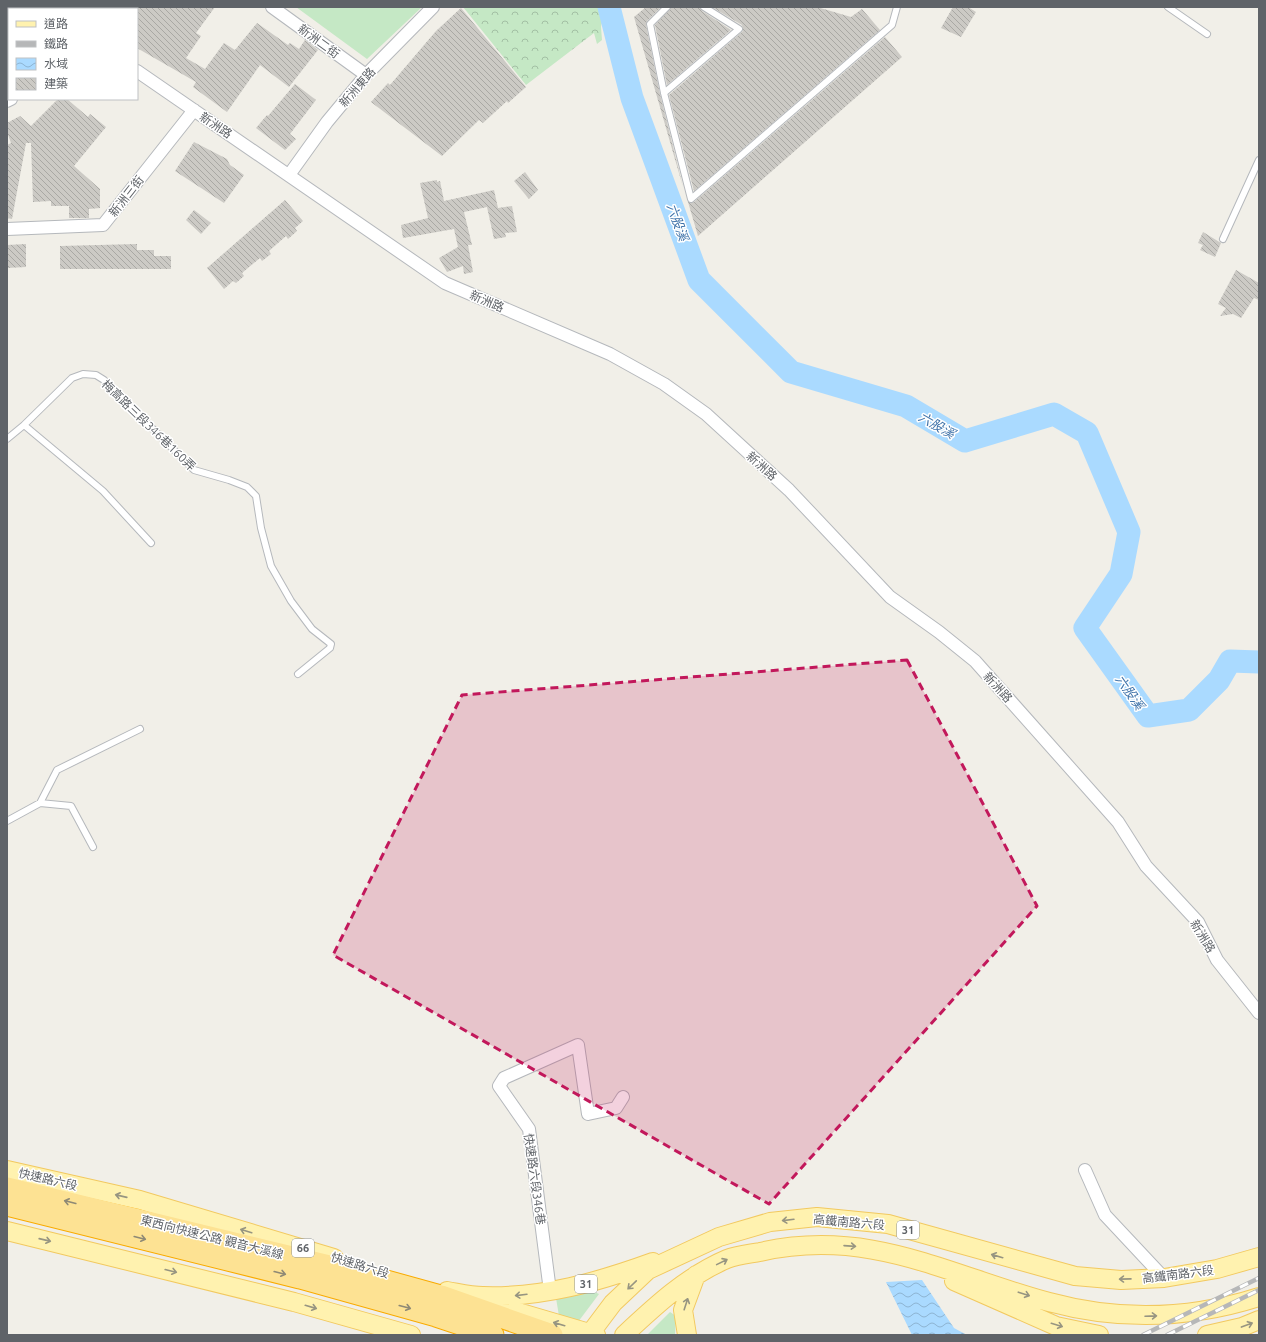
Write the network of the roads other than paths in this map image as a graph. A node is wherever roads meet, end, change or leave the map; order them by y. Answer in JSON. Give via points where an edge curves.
{"nodes":[{"id":1,"x":272,"y":7,"type":"edge"},
{"id":2,"x":433,"y":7,"type":"edge"},
{"id":3,"x":667,"y":7,"type":"edge"},
{"id":4,"x":704,"y":7,"type":"edge"},
{"id":5,"x":897,"y":7,"type":"edge"},
{"id":6,"x":1168,"y":7,"type":"edge"},
{"id":7,"x":1207,"y":34,"type":"dead end"},
{"id":8,"x":138,"y":72,"type":"edge"},
{"id":9,"x":366,"y":75,"type":"junction"},
{"id":10,"x":664,"y":93,"type":"junction"},
{"id":11,"x":194,"y":110,"type":"junction"},
{"id":12,"x":1259,"y":160,"type":"edge"},
{"id":13,"x":289,"y":175,"type":"junction"},
{"id":14,"x":7,"y":229,"type":"edge"},
{"id":15,"x":1223,"y":239,"type":"dead end"},
{"id":16,"x":24,"y":425,"type":"junction"},
{"id":17,"x":7,"y":439,"type":"edge"},
{"id":18,"x":150,"y":543,"type":"dead end"},
{"id":19,"x":298,"y":674,"type":"dead end"},
{"id":20,"x":140,"y":729,"type":"dead end"},
{"id":21,"x":40,"y":803,"type":"junction"},
{"id":22,"x":7,"y":821,"type":"edge"},
{"id":23,"x":93,"y":847,"type":"dead end"},
{"id":24,"x":1259,"y":1012,"type":"edge"},
{"id":25,"x":623,"y":1097,"type":"dead end"},
{"id":26,"x":7,"y":1170,"type":"edge"},
{"id":27,"x":1085,"y":1170,"type":"dead end"},
{"id":28,"x":7,"y":1188,"type":"edge"},
{"id":29,"x":7,"y":1205,"type":"edge"},
{"id":30,"x":7,"y":1231,"type":"edge"},
{"id":31,"x":719,"y":1238,"type":"junction"},
{"id":32,"x":893,"y":1254,"type":"junction"},
{"id":33,"x":1259,"y":1257,"type":"edge"},
{"id":34,"x":696,"y":1275,"type":"junction"},
{"id":35,"x":1164,"y":1278,"type":"junction"},
{"id":36,"x":447,"y":1291,"type":"junction"},
{"id":37,"x":550,"y":1291,"type":"junction"},
{"id":38,"x":1259,"y":1297,"type":"edge"},
{"id":39,"x":1259,"y":1320,"type":"edge"},
{"id":40,"x":592,"y":1334,"type":"edge"},
{"id":41,"x":411,"y":1335,"type":"edge"},
{"id":42,"x":493,"y":1335,"type":"edge"},
{"id":43,"x":552,"y":1335,"type":"edge"},
{"id":44,"x":624,"y":1335,"type":"edge"},
{"id":45,"x":687,"y":1335,"type":"edge"},
{"id":46,"x":1099,"y":1335,"type":"edge"},
{"id":47,"x":1207,"y":1335,"type":"edge"}],
"edges":[{"from":1,"to":9,"type":"street","name":"新洲二街"},
{"from":2,"to":9,"type":"street","name":"新洲東路"},
{"from":3,"to":10,"type":"lane","via":[[650,24]]},
{"from":4,"to":10,"type":"lane","via":[[739,29]]},
{"from":5,"to":10,"type":"lane","via":[[892,25],[691,199]]},
{"from":6,"to":7,"type":"lane"},
{"from":8,"to":11,"type":"street","name":"新洲路"},
{"from":9,"to":13,"type":"street","name":"新洲東路","via":[[327,122]]},
{"from":11,"to":13,"type":"street","name":"新洲路"},
{"from":11,"to":14,"type":"street","name":"新洲三街","via":[[103,225]]},
{"from":12,"to":15,"type":"lane"},
{"from":13,"to":24,"type":"street","name":"新洲路","via":[[445,283],[610,354],[664,384],[706,414],[789,490],[890,597],[975,661],[1118,822],[1146,866],[1198,922],[1217,960]]},
{"from":16,"to":17,"type":"lane"},
{"from":16,"to":18,"type":"lane","via":[[103,491]]},
{"from":16,"to":19,"type":"lane","name":"梅高路三段346巷160弄","via":[[72,378],[83,374],[96,375],[194,470],[247,487],[256,496],[271,566],[291,601],[312,629],[331,644],[330,648]]},
{"from":20,"to":21,"type":"lane","via":[[57,770]]},
{"from":21,"to":22,"type":"lane"},
{"from":21,"to":23,"type":"lane","via":[[71,806]]},
{"from":25,"to":37,"type":"street","name":"快速路六段346巷","via":[[616,1108],[588,1114],[578,1045],[504,1078],[499,1086],[529,1129]]},
{"from":36,"to":26,"type":"main road","name":"快速路六段","number":"66","one_way":true,"via":[[140,1200]]},
{"from":27,"to":35,"type":"street","via":[[1105,1215]]},
{"from":43,"to":28,"type":"highway","name":"東西向快速公路 觀音大溪線","number":"66","one_way":true,"via":[[441,1296],[357,1273]]},
{"from":29,"to":42,"type":"highway","name":"東西向快速公路 觀音大溪線","one_way":true,"via":[[300,1278],[436,1316]]},
{"from":30,"to":41,"type":"main road","one_way":true,"via":[[286,1300]]},
{"from":35,"to":31,"type":"main road","name":"高鐵南路六段","number":"31","one_way":true,"via":[[1121,1280],[1075,1276],[888,1224],[854,1219],[817,1217],[770,1222]]},
{"from":31,"to":37,"type":"main road","number":"31","via":[[592,1283]]},
{"from":31,"to":40,"type":"main road","name":"高鐵南路六段","number":"31","one_way":true,"via":[[648,1270],[613,1303]]},
{"from":34,"to":32,"type":"main road","name":"高鐵南路六段","number":"31","one_way":true,"via":[[728,1259],[775,1248],[814,1244],[853,1246]]},
{"from":32,"to":38,"type":"main road","name":"高鐵南路六段","number":"31","one_way":true,"via":[[921,1260],[1049,1302],[1101,1313],[1150,1317],[1239,1304]]},
{"from":32,"to":46,"type":"main road","name":"高鐵南路六段","number":"31","one_way":true,"via":[[1056,1326]]},
{"from":33,"to":35,"type":"main road","name":"高鐵南路六段","number":"31","via":[[1217,1269]]},
{"from":34,"to":44,"type":"main road","name":"高鐵南路六段","number":"31","via":[[654,1307]]},
{"from":45,"to":34,"type":"main road","one_way":true,"via":[[683,1310]]},
{"from":37,"to":36,"type":"main road","number":"31","one_way":true,"via":[[513,1296],[482,1296]]},
{"from":40,"to":36,"type":"main road","name":"快速路六段","number":"66","one_way":true},
{"from":47,"to":39,"type":"main road","one_way":true,"via":[[1242,1327]]}]}
